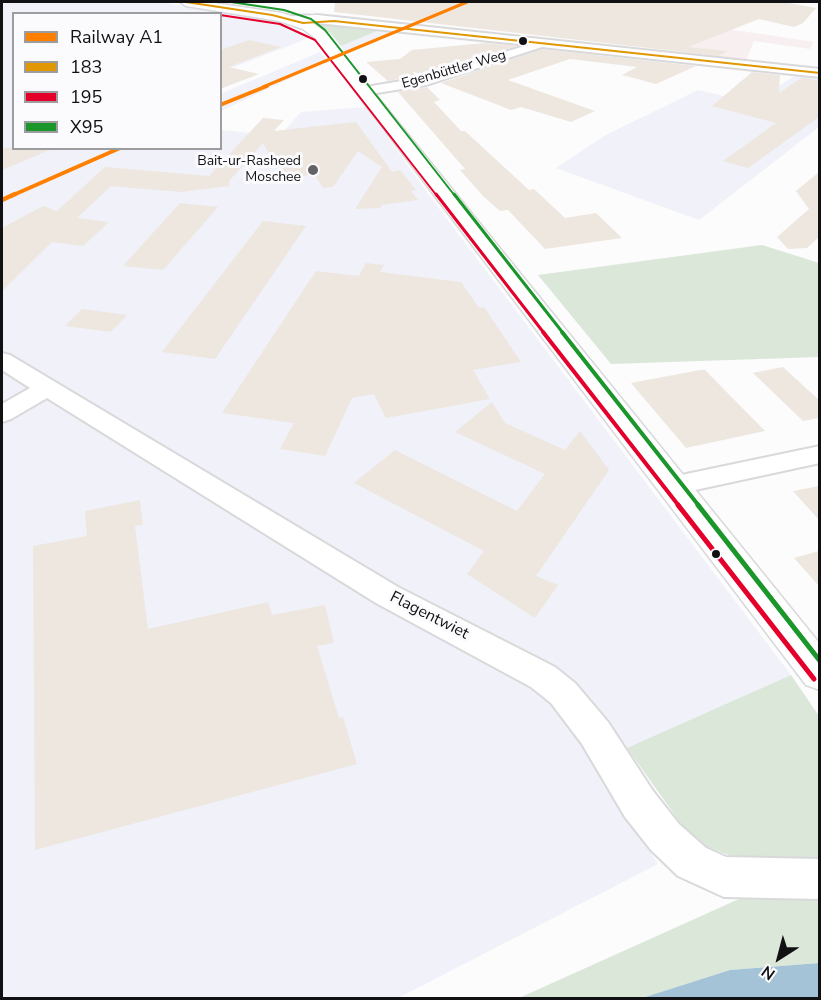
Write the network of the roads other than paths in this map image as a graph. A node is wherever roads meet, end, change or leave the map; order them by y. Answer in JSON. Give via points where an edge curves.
{"nodes":[{"id":1,"x":186,"y":2,"type":"edge"},
{"id":2,"x":298,"y":22,"type":"junction"},
{"id":3,"x":540,"y":43,"type":"junction"},
{"id":4,"x":813,"y":68,"type":"edge"},
{"id":5,"x":365,"y":91,"type":"junction"},
{"id":6,"x":2,"y":360,"type":"edge"},
{"id":7,"x":45,"y":389,"type":"junction"},
{"id":8,"x":2,"y":414,"type":"edge"},
{"id":9,"x":819,"y":454,"type":"edge"},
{"id":10,"x":672,"y":486,"type":"junction"},
{"id":11,"x":819,"y":674,"type":"edge"},
{"id":12,"x":819,"y":879,"type":"edge"}],
"edges":[{"from":1,"to":2,"type":"main road"},
{"from":2,"to":3,"type":"street","via":[[334,21]]},
{"from":2,"to":5,"type":"main road","via":[[320,35]]},
{"from":3,"to":4,"type":"street"},
{"from":3,"to":5,"type":"street","name":"Egenbüttler Weg","via":[[421,82]]},
{"from":5,"to":10,"type":"main road"},
{"from":6,"to":7,"type":"street","name":"Flagentwiet"},
{"from":7,"to":8,"type":"street"},
{"from":7,"to":12,"type":"street","name":"Flagentwiet","via":[[387,595],[543,677],[562,693],[595,733],[639,804],[665,837],[692,862],[724,877]]},
{"from":9,"to":10,"type":"street"},
{"from":10,"to":11,"type":"main road"}]}
